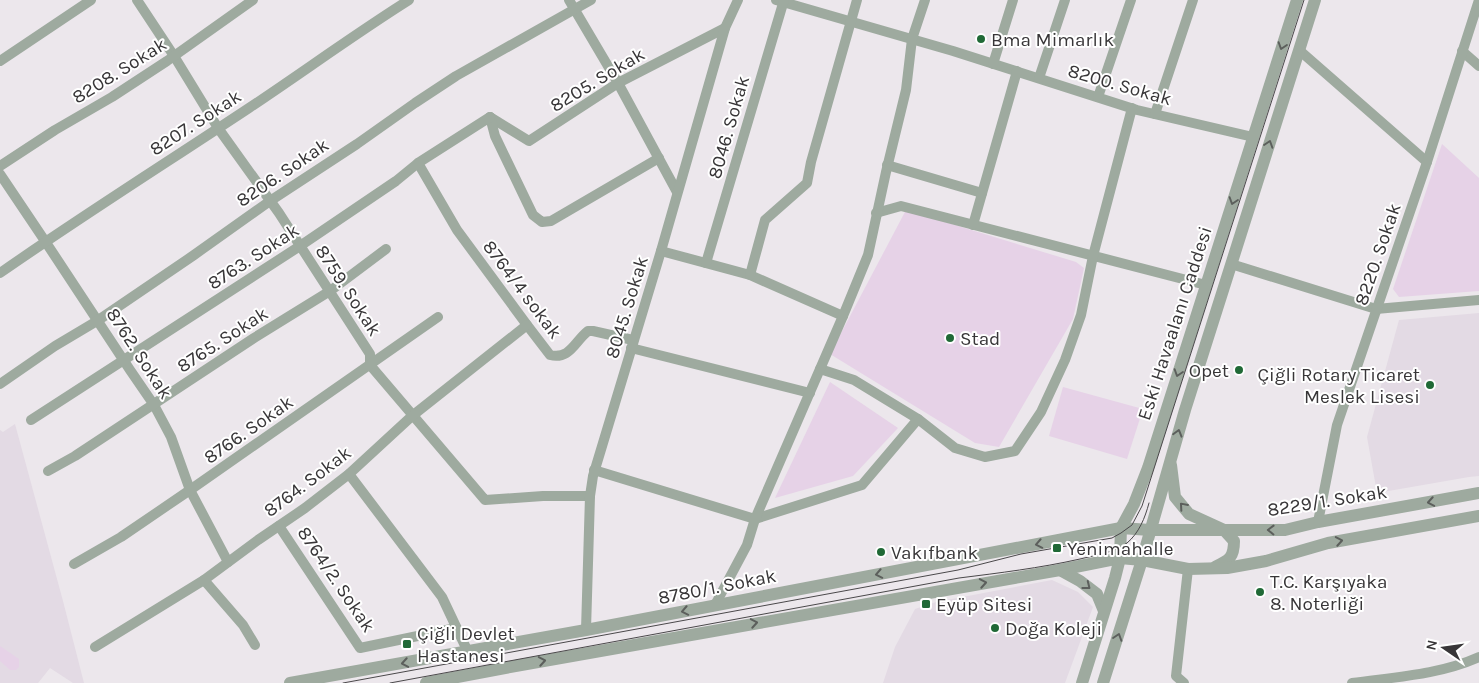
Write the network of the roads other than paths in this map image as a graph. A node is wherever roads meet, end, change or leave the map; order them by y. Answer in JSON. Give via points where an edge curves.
{"nodes":[{"id":1,"x":91,"y":0,"type":"edge"},
{"id":2,"x":137,"y":0,"type":"edge"},
{"id":3,"x":253,"y":0,"type":"edge"},
{"id":4,"x":409,"y":0,"type":"edge"},
{"id":5,"x":569,"y":0,"type":"edge"},
{"id":6,"x":591,"y":0,"type":"edge"},
{"id":7,"x":738,"y":0,"type":"edge"},
{"id":8,"x":856,"y":0,"type":"edge"},
{"id":9,"x":925,"y":0,"type":"edge"},
{"id":10,"x":1013,"y":0,"type":"edge"},
{"id":11,"x":1065,"y":0,"type":"edge"},
{"id":12,"x":1132,"y":0,"type":"edge"},
{"id":13,"x":1193,"y":0,"type":"edge"},
{"id":14,"x":1297,"y":0,"type":"edge"},
{"id":15,"x":1315,"y":0,"type":"edge"},
{"id":16,"x":1478,"y":0,"type":"edge"},
{"id":17,"x":781,"y":1,"type":"edge"},
{"id":18,"x":574,"y":10,"type":"junction"},
{"id":19,"x":851,"y":21,"type":"junction"},
{"id":20,"x":725,"y":28,"type":"junction"},
{"id":21,"x":912,"y":39,"type":"junction"},
{"id":22,"x":1299,"y":50,"type":"junction"},
{"id":23,"x":1462,"y":51,"type":"junction"},
{"id":24,"x":174,"y":56,"type":"junction"},
{"id":25,"x":0,"y":61,"type":"edge"},
{"id":26,"x":993,"y":64,"type":"junction"},
{"id":27,"x":1479,"y":66,"type":"edge"},
{"id":28,"x":1017,"y":71,"type":"junction"},
{"id":29,"x":1039,"y":78,"type":"junction"},
{"id":30,"x":618,"y":84,"type":"junction"},
{"id":31,"x":1098,"y":97,"type":"junction"},
{"id":32,"x":1132,"y":108,"type":"junction"},
{"id":33,"x":1155,"y":114,"type":"junction"},
{"id":34,"x":490,"y":117,"type":"junction"},
{"id":35,"x":218,"y":128,"type":"junction"},
{"id":36,"x":1253,"y":137,"type":"junction"},
{"id":37,"x":659,"y":158,"type":"junction"},
{"id":38,"x":1427,"y":162,"type":"junction"},
{"id":39,"x":418,"y":163,"type":"junction"},
{"id":40,"x":887,"y":165,"type":"junction"},
{"id":41,"x":0,"y":166,"type":"edge"},
{"id":42,"x":0,"y":174,"type":"edge"},
{"id":43,"x":678,"y":192,"type":"junction"},
{"id":44,"x":982,"y":193,"type":"junction"},
{"id":45,"x":270,"y":200,"type":"junction"},
{"id":46,"x":876,"y":213,"type":"junction"},
{"id":47,"x":973,"y":225,"type":"junction"},
{"id":48,"x":46,"y":241,"type":"junction"},
{"id":49,"x":300,"y":246,"type":"junction"},
{"id":50,"x":386,"y":249,"type":"dead end"},
{"id":51,"x":661,"y":251,"type":"junction"},
{"id":52,"x":1093,"y":256,"type":"junction"},
{"id":53,"x":706,"y":263,"type":"junction"},
{"id":54,"x":1232,"y":264,"type":"junction"},
{"id":55,"x":0,"y":273,"type":"edge"},
{"id":56,"x":750,"y":275,"type":"junction"},
{"id":57,"x":1206,"y":285,"type":"junction"},
{"id":58,"x":330,"y":291,"type":"junction"},
{"id":59,"x":1479,"y":300,"type":"edge"},
{"id":60,"x":1376,"y":309,"type":"junction"},
{"id":61,"x":843,"y":316,"type":"junction"},
{"id":62,"x":438,"y":317,"type":"dead end"},
{"id":63,"x":97,"y":321,"type":"junction"},
{"id":64,"x":526,"y":325,"type":"junction"},
{"id":65,"x":632,"y":344,"type":"junction"},
{"id":66,"x":124,"y":360,"type":"junction"},
{"id":67,"x":370,"y":365,"type":"junction"},
{"id":68,"x":820,"y":368,"type":"junction"},
{"id":69,"x":0,"y":384,"type":"edge"},
{"id":70,"x":810,"y":393,"type":"junction"},
{"id":71,"x":154,"y":404,"type":"junction"},
{"id":72,"x":412,"y":416,"type":"junction"},
{"id":73,"x":918,"y":419,"type":"junction"},
{"id":74,"x":31,"y":420,"type":"dead end"},
{"id":75,"x":1170,"y":461,"type":"junction"},
{"id":76,"x":594,"y":470,"type":"junction"},
{"id":77,"x":48,"y":471,"type":"dead end"},
{"id":78,"x":349,"y":474,"type":"junction"},
{"id":79,"x":190,"y":490,"type":"junction"},
{"id":80,"x":1479,"y":493,"type":"edge"},
{"id":81,"x":590,"y":496,"type":"junction"},
{"id":82,"x":1479,"y":516,"type":"edge"},
{"id":83,"x":755,"y":519,"type":"junction"},
{"id":84,"x":1318,"y":522,"type":"junction"},
{"id":85,"x":279,"y":526,"type":"junction"},
{"id":86,"x":1121,"y":528,"type":"junction"},
{"id":87,"x":1150,"y":530,"type":"junction"},
{"id":88,"x":1224,"y":530,"type":"junction"},
{"id":89,"x":1120,"y":558,"type":"junction"},
{"id":90,"x":1142,"y":560,"type":"junction"},
{"id":91,"x":228,"y":562,"type":"junction"},
{"id":92,"x":74,"y":564,"type":"dead end"},
{"id":93,"x":1188,"y":568,"type":"junction"},
{"id":94,"x":1213,"y":568,"type":"junction"},
{"id":95,"x":1060,"y":570,"type":"junction"},
{"id":96,"x":204,"y":580,"type":"junction"},
{"id":97,"x":715,"y":605,"type":"junction"},
{"id":98,"x":1104,"y":611,"type":"junction"},
{"id":99,"x":456,"y":628,"type":"junction"},
{"id":100,"x":586,"y":630,"type":"junction"},
{"id":101,"x":255,"y":645,"type":"dead end"},
{"id":102,"x":95,"y":647,"type":"dead end"},
{"id":103,"x":468,"y":652,"type":"junction"},
{"id":104,"x":1479,"y":657,"type":"edge"},
{"id":105,"x":434,"y":682,"type":"edge"},
{"id":106,"x":290,"y":683,"type":"edge"},
{"id":107,"x":1082,"y":683,"type":"edge"},
{"id":108,"x":1103,"y":683,"type":"edge"},
{"id":109,"x":1184,"y":683,"type":"edge"},
{"id":110,"x":1352,"y":683,"type":"edge"}],
"edges":[{"from":1,"to":25,"type":"street"},
{"from":2,"to":24,"type":"street","name":"8759. Sokak"},
{"from":3,"to":24,"type":"street","name":"8208. Sokak"},
{"from":4,"to":35,"type":"street","name":"8207. Sokak"},
{"from":5,"to":18,"type":"street"},
{"from":6,"to":18,"type":"street","name":"8206. Sokak"},
{"from":7,"to":20,"type":"street","name":"8045. Sokak"},
{"from":8,"to":19,"type":"street"},
{"from":9,"to":21,"type":"street"},
{"from":10,"to":26,"type":"street"},
{"from":11,"to":29,"type":"street"},
{"from":12,"to":31,"type":"street"},
{"from":13,"to":33,"type":"street"},
{"from":14,"to":36,"type":"street","name":"Eski Havaalanı Caddesi","one_way":true},
{"from":15,"to":22,"type":"street","name":"Eski Havaalanı Caddesi"},
{"from":16,"to":23,"type":"street","name":"8220. Sokak"},
{"from":17,"to":19,"type":"street","name":"8200. Sokak"},
{"from":17,"to":53,"type":"street","name":"8046. Sokak"},
{"from":18,"to":30,"type":"street"},
{"from":18,"to":45,"type":"street","name":"8206. Sokak","via":[[456,76]]},
{"from":19,"to":21,"type":"street","name":"8200. Sokak"},
{"from":19,"to":56,"type":"street","via":[[807,183],[765,220]]},
{"from":20,"to":30,"type":"street","name":"8205. Sokak"},
{"from":20,"to":43,"type":"street","name":"8045. Sokak"},
{"from":21,"to":26,"type":"street","name":"8200. Sokak"},
{"from":21,"to":40,"type":"street","via":[[906,90]]},
{"from":22,"to":38,"type":"street"},
{"from":54,"to":22,"type":"street","name":"Eski Havaalanı Caddesi","one_way":true},
{"from":23,"to":27,"type":"street"},
{"from":23,"to":38,"type":"street","name":"8220. Sokak"},
{"from":24,"to":35,"type":"street","name":"8759. Sokak"},
{"from":24,"to":41,"type":"street","name":"8208. Sokak"},
{"from":26,"to":28,"type":"street","name":"8200. Sokak"},
{"from":28,"to":29,"type":"street","name":"8200. Sokak"},
{"from":28,"to":44,"type":"street"},
{"from":29,"to":31,"type":"street","name":"8200. Sokak"},
{"from":30,"to":34,"type":"street","name":"8205. Sokak","via":[[529,141]]},
{"from":30,"to":37,"type":"street"},
{"from":31,"to":32,"type":"street","name":"8200. Sokak"},
{"from":32,"to":33,"type":"street","name":"8200. Sokak"},
{"from":32,"to":52,"type":"street"},
{"from":33,"to":36,"type":"street","name":"8200. Sokak"},
{"from":34,"to":37,"type":"street","via":[[495,136],[533,215],[542,222],[551,221]]},
{"from":34,"to":39,"type":"street","name":"8763. Sokak"},
{"from":35,"to":45,"type":"street","name":"8759. Sokak"},
{"from":35,"to":48,"type":"street","name":"8207. Sokak"},
{"from":36,"to":57,"type":"street","name":"Eski Havaalanı Caddesi","one_way":true},
{"from":37,"to":43,"type":"street"},
{"from":38,"to":60,"type":"street","name":"8220. Sokak"},
{"from":39,"to":49,"type":"street","name":"8763. Sokak"},
{"from":39,"to":64,"type":"street","name":"8764/4 sokak","via":[[457,230]]},
{"from":40,"to":44,"type":"street"},
{"from":40,"to":46,"type":"street"},
{"from":42,"to":48,"type":"street","name":"8762. Sokak"},
{"from":43,"to":51,"type":"street","name":"8045. Sokak"},
{"from":44,"to":47,"type":"street"},
{"from":45,"to":49,"type":"street","name":"8759. Sokak"},
{"from":45,"to":63,"type":"street","name":"8206. Sokak"},
{"from":46,"to":47,"type":"street","via":[[901,206]]},
{"from":46,"to":61,"type":"street","via":[[868,255]]},
{"from":47,"to":52,"type":"street"},
{"from":48,"to":55,"type":"street","name":"8207. Sokak"},
{"from":48,"to":63,"type":"street","name":"8762. Sokak"},
{"from":49,"to":58,"type":"street","name":"8759. Sokak"},
{"from":49,"to":66,"type":"street","name":"8763. Sokak"},
{"from":50,"to":58,"type":"street","name":"8765. Sokak"},
{"from":51,"to":53,"type":"street"},
{"from":51,"to":65,"type":"street","name":"8045. Sokak"},
{"from":52,"to":57,"type":"street"},
{"from":52,"to":73,"type":"street","via":[[1081,315],[1065,360],[1041,412],[1015,451],[985,457],[955,448]]},
{"from":53,"to":56,"type":"street"},
{"from":54,"to":60,"type":"street"},
{"from":75,"to":54,"type":"street","name":"Eski Havaalanı Caddesi","one_way":true},
{"from":56,"to":61,"type":"street"},
{"from":57,"to":86,"type":"street","name":"Eski Havaalanı Caddesi","one_way":true,"via":[[1148,468]]},
{"from":58,"to":67,"type":"street","name":"8759. Sokak","via":[[370,354]]},
{"from":58,"to":71,"type":"street","name":"8765. Sokak"},
{"from":59,"to":60,"type":"street"},
{"from":60,"to":84,"type":"street","name":"8220. Sokak","via":[[1337,425]]},
{"from":61,"to":68,"type":"street"},
{"from":62,"to":67,"type":"street","name":"8766. Sokak"},
{"from":63,"to":66,"type":"street","name":"8762. Sokak"},
{"from":63,"to":69,"type":"street","name":"8206. Sokak"},
{"from":64,"to":65,"type":"street","name":"8764/4 sokak","via":[[550,355],[563,356],[593,331]]},
{"from":64,"to":72,"type":"street","name":"8764. Sokak"},
{"from":65,"to":70,"type":"street"},
{"from":65,"to":76,"type":"street","name":"8045. Sokak"},
{"from":66,"to":71,"type":"street","name":"8762. Sokak"},
{"from":66,"to":74,"type":"street","name":"8763. Sokak"},
{"from":67,"to":72,"type":"street","name":"8759. Sokak"},
{"from":67,"to":79,"type":"street","name":"8766. Sokak"},
{"from":68,"to":70,"type":"street"},
{"from":68,"to":73,"type":"street","via":[[854,380]]},
{"from":70,"to":83,"type":"street"},
{"from":71,"to":77,"type":"street","name":"8765. Sokak"},
{"from":71,"to":79,"type":"street","name":"8762. Sokak","via":[[172,436]]},
{"from":72,"to":78,"type":"street","name":"8764. Sokak"},
{"from":72,"to":81,"type":"street","name":"8759. Sokak","via":[[484,500]]},
{"from":73,"to":83,"type":"street","via":[[862,485]]},
{"from":75,"to":87,"type":"street","name":"Eski Havaalanı Caddesi"},
{"from":88,"to":75,"type":"street","one_way":true,"via":[[1189,514],[1175,497]]},
{"from":76,"to":81,"type":"street","name":"8045. Sokak"},
{"from":76,"to":83,"type":"street"},
{"from":78,"to":85,"type":"street","name":"8764. Sokak"},
{"from":78,"to":99,"type":"street","via":[[442,597]]},
{"from":79,"to":91,"type":"street","name":"8762. Sokak"},
{"from":79,"to":92,"type":"street","name":"8766. Sokak"},
{"from":80,"to":84,"type":"street","name":"8229/1. Sokak","one_way":true},
{"from":81,"to":100,"type":"street","name":"8045. Sokak"},
{"from":94,"to":82,"type":"street","one_way":true,"via":[[1266,561],[1328,543]]},
{"from":83,"to":97,"type":"street","via":[[747,545]]},
{"from":84,"to":88,"type":"street","name":"8229/1. Sokak","one_way":true,"via":[[1284,530]]},
{"from":85,"to":91,"type":"street","name":"8764. Sokak"},
{"from":85,"to":99,"type":"street","name":"8764/2. Sokak","via":[[360,648]]},
{"from":86,"to":87,"type":"street","name":"8780/1. Sokak"},
{"from":86,"to":89,"type":"street","name":"Eski Havaalanı Caddesi"},
{"from":86,"to":97,"type":"street","name":"8780/1. Sokak","one_way":true},
{"from":87,"to":88,"type":"street","name":"8229/1. Sokak"},
{"from":87,"to":90,"type":"street","name":"Eski Havaalanı Caddesi"},
{"from":88,"to":94,"type":"street","via":[[1234,541],[1234,551],[1228,560]]},
{"from":89,"to":90,"type":"street"},
{"from":89,"to":95,"type":"street"},
{"from":89,"to":98,"type":"street","name":"Eski Havaalanı Caddesi"},
{"from":90,"to":93,"type":"street"},
{"from":108,"to":90,"type":"street","name":"Eski Havaalanı Caddesi","one_way":true},
{"from":91,"to":96,"type":"street","name":"8764. Sokak"},
{"from":93,"to":94,"type":"street"},
{"from":93,"to":109,"type":"street","via":[[1176,676]]},
{"from":95,"to":98,"type":"street","one_way":true,"via":[[1097,594]]},
{"from":105,"to":95,"type":"street","one_way":true},
{"from":96,"to":101,"type":"street","via":[[243,625]]},
{"from":96,"to":102,"type":"street","name":"8764. Sokak"},
{"from":97,"to":100,"type":"street","name":"8780/1. Sokak","one_way":true},
{"from":98,"to":107,"type":"street","name":"Eski Havaalanı Caddesi"},
{"from":99,"to":103,"type":"street"},
{"from":100,"to":103,"type":"street","name":"8780/1. Sokak"},
{"from":103,"to":106,"type":"street","name":"8780/1. Sokak","one_way":true},
{"from":104,"to":110,"type":"street","via":[[1425,673]]}]}
